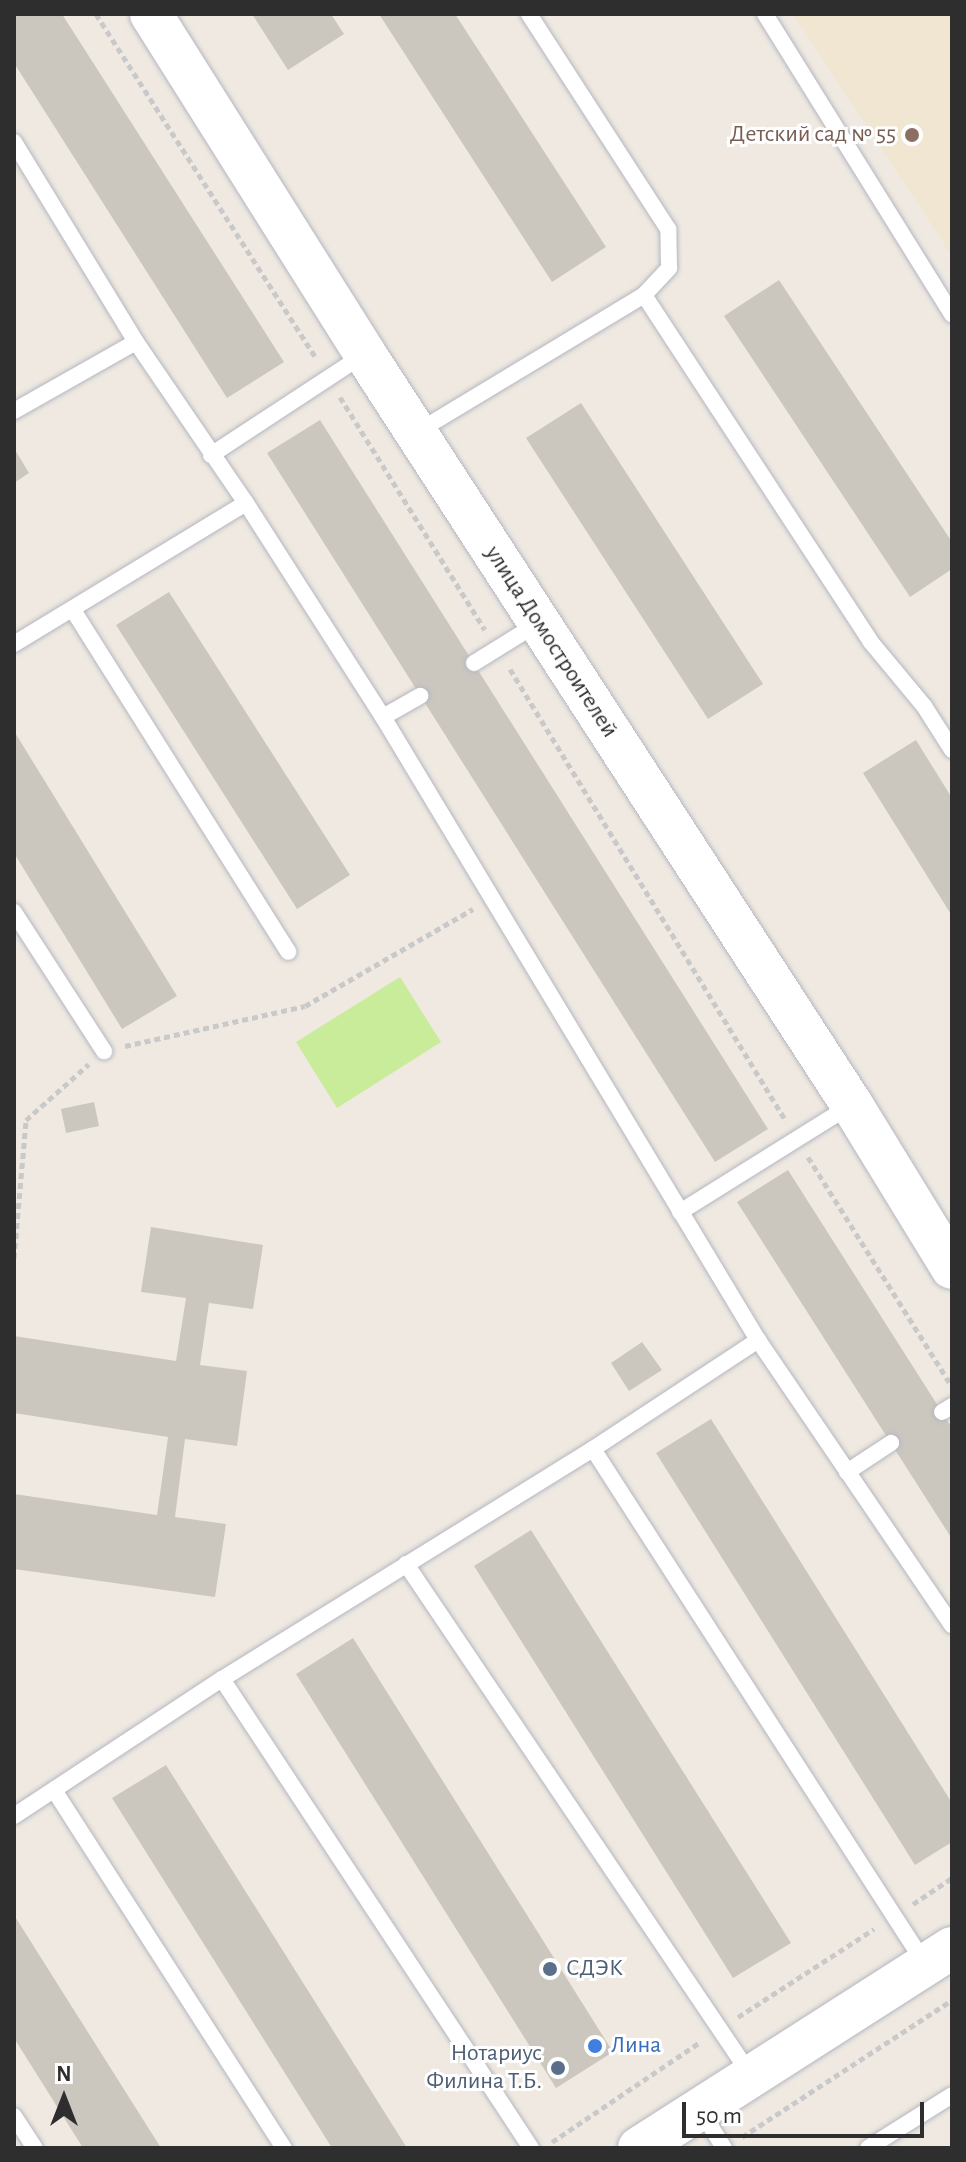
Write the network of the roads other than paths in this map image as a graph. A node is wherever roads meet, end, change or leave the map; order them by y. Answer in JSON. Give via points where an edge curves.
{"nodes":[{"id":1,"x":151,"y":14,"type":"edge"},
{"id":2,"x":529,"y":14,"type":"edge"},
{"id":3,"x":765,"y":14,"type":"edge"},
{"id":4,"x":14,"y":142,"type":"edge"},
{"id":5,"x":644,"y":295,"type":"junction"},
{"id":6,"x":952,"y":315,"type":"edge"},
{"id":7,"x":136,"y":342,"type":"junction"},
{"id":8,"x":365,"y":354,"type":"junction"},
{"id":9,"x":14,"y":411,"type":"edge"},
{"id":10,"x":417,"y":432,"type":"junction"},
{"id":11,"x":211,"y":455,"type":"junction"},
{"id":12,"x":246,"y":503,"type":"junction"},
{"id":13,"x":73,"y":610,"type":"junction"},
{"id":14,"x":538,"y":623,"type":"junction"},
{"id":15,"x":14,"y":644,"type":"edge"},
{"id":16,"x":474,"y":663,"type":"dead end"},
{"id":17,"x":420,"y":696,"type":"dead end"},
{"id":18,"x":383,"y":717,"type":"junction"},
{"id":19,"x":952,"y":750,"type":"edge"},
{"id":20,"x":14,"y":912,"type":"edge"},
{"id":21,"x":288,"y":952,"type":"dead end"},
{"id":22,"x":104,"y":1051,"type":"road end"},
{"id":23,"x":852,"y":1105,"type":"junction"},
{"id":24,"x":680,"y":1212,"type":"junction"},
{"id":25,"x":952,"y":1268,"type":"edge"},
{"id":26,"x":758,"y":1340,"type":"junction"},
{"id":27,"x":891,"y":1443,"type":"dead end"},
{"id":28,"x":593,"y":1449,"type":"junction"},
{"id":29,"x":847,"y":1472,"type":"junction"},
{"id":30,"x":406,"y":1564,"type":"junction"},
{"id":31,"x":952,"y":1625,"type":"edge"},
{"id":32,"x":222,"y":1679,"type":"junction"},
{"id":33,"x":54,"y":1790,"type":"junction"},
{"id":34,"x":14,"y":1816,"type":"edge"},
{"id":35,"x":940,"y":1960,"type":"edge"},
{"id":36,"x":751,"y":2075,"type":"junction"},
{"id":37,"x":952,"y":2095,"type":"edge"},
{"id":38,"x":700,"y":2110,"type":"junction"},
{"id":39,"x":14,"y":2116,"type":"edge"},
{"id":40,"x":35,"y":2148,"type":"edge"},
{"id":41,"x":284,"y":2148,"type":"edge"},
{"id":42,"x":531,"y":2148,"type":"edge"},
{"id":43,"x":639,"y":2148,"type":"edge"},
{"id":44,"x":724,"y":2148,"type":"edge"},
{"id":45,"x":868,"y":2148,"type":"edge"}],
"edges":[{"from":1,"to":8,"type":"street","name":"улица Домостроителей"},
{"from":2,"to":5,"type":"lane","via":[[668,229],[669,268]]},
{"from":3,"to":6,"type":"lane"},
{"from":4,"to":7,"type":"lane"},
{"from":5,"to":10,"type":"lane"},
{"from":5,"to":19,"type":"lane","via":[[870,641],[924,706]]},
{"from":7,"to":9,"type":"lane"},
{"from":7,"to":11,"type":"lane"},
{"from":8,"to":10,"type":"street","name":"улица Домостроителей"},
{"from":8,"to":11,"type":"lane"},
{"from":10,"to":14,"type":"street","name":"улица Домостроителей"},
{"from":11,"to":12,"type":"lane"},
{"from":12,"to":13,"type":"lane"},
{"from":12,"to":18,"type":"lane"},
{"from":13,"to":15,"type":"lane"},
{"from":13,"to":21,"type":"lane"},
{"from":14,"to":16,"type":"lane"},
{"from":14,"to":23,"type":"street","name":"улица Домостроителей"},
{"from":17,"to":18,"type":"lane"},
{"from":18,"to":24,"type":"lane"},
{"from":20,"to":22,"type":"lane"},
{"from":23,"to":24,"type":"lane"},
{"from":23,"to":25,"type":"street","name":"улица Домостроителей"},
{"from":24,"to":26,"type":"lane"},
{"from":26,"to":28,"type":"lane"},
{"from":26,"to":29,"type":"lane"},
{"from":27,"to":29,"type":"lane"},
{"from":28,"to":30,"type":"lane"},
{"from":28,"to":35,"type":"lane","via":[[894,1916]]},
{"from":29,"to":31,"type":"lane"},
{"from":30,"to":32,"type":"lane"},
{"from":30,"to":36,"type":"lane"},
{"from":32,"to":33,"type":"lane"},
{"from":32,"to":42,"type":"lane"},
{"from":33,"to":34,"type":"lane"},
{"from":33,"to":41,"type":"lane"},
{"from":35,"to":36,"type":"street"},
{"from":36,"to":38,"type":"street"},
{"from":37,"to":45,"type":"lane"},
{"from":38,"to":43,"type":"street"},
{"from":38,"to":44,"type":"lane"},
{"from":39,"to":40,"type":"lane"}]}
